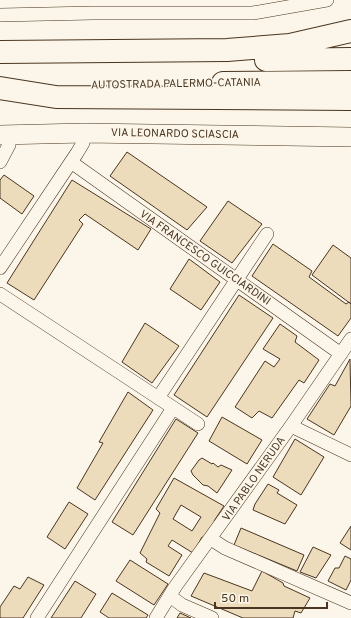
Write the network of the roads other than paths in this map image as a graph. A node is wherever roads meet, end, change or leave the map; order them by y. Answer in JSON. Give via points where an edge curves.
{"nodes":[{"id":1,"x":327,"y":0,"type":"edge"},
{"id":2,"x":0,"y":15,"type":"edge"},
{"id":3,"x":351,"y":31,"type":"edge"},
{"id":4,"x":0,"y":52,"type":"edge"},
{"id":5,"x":351,"y":59,"type":"edge"},
{"id":6,"x":0,"y":60,"type":"edge"},
{"id":7,"x":351,"y":82,"type":"edge"},
{"id":8,"x":0,"y":87,"type":"edge"},
{"id":9,"x":351,"y":100,"type":"edge"},
{"id":10,"x":84,"y":133,"type":"junction"},
{"id":11,"x":5,"y":135,"type":"edge"},
{"id":12,"x":351,"y":136,"type":"edge"},
{"id":13,"x":0,"y":162,"type":"edge"},
{"id":14,"x":71,"y":162,"type":"junction"},
{"id":15,"x":267,"y":234,"type":"dead end"},
{"id":16,"x":0,"y":268,"type":"edge"},
{"id":17,"x":236,"y":280,"type":"junction"},
{"id":18,"x":0,"y":294,"type":"edge"},
{"id":19,"x":351,"y":339,"type":"edge"},
{"id":20,"x":340,"y":354,"type":"junction"},
{"id":21,"x":158,"y":398,"type":"junction"},
{"id":22,"x":172,"y":408,"type":"junction"},
{"id":23,"x":198,"y":424,"type":"dead end"},
{"id":24,"x":291,"y":426,"type":"junction"},
{"id":25,"x":351,"y":455,"type":"edge"},
{"id":26,"x":211,"y":539,"type":"junction"},
{"id":27,"x":170,"y":596,"type":"junction"},
{"id":28,"x":351,"y":603,"type":"edge"},
{"id":29,"x":37,"y":618,"type":"edge"},
{"id":30,"x":156,"y":618,"type":"edge"},
{"id":31,"x":212,"y":618,"type":"edge"}],
"edges":[{"from":1,"to":2,"type":"street","via":[[253,13]]},
{"from":3,"to":4,"type":"highway","via":[[290,45],[227,50]]},
{"from":5,"to":6,"type":"highway","name":"AUTOSTRADA PALERMO-CATANIA"},
{"from":7,"to":8,"type":"highway","name":"AUTOSTRADA PALERMO-CATANIA"},
{"from":8,"to":9,"type":"highway","via":[[56,97]]},
{"from":10,"to":11,"type":"street","name":"VIA LEONARDO SCIASCIA"},
{"from":10,"to":12,"type":"street","name":"VIA LEONARDO SCIASCIA"},
{"from":10,"to":14,"type":"street","via":[[83,143]]},
{"from":11,"to":13,"type":"street","via":[[9,146]]},
{"from":14,"to":16,"type":"street"},
{"from":14,"to":17,"type":"street","name":"VIA FRANCESCO GUICCIARDINI"},
{"from":15,"to":17,"type":"street"},
{"from":17,"to":20,"type":"street","name":"VIA FRANCESCO GUICCIARDINI"},
{"from":17,"to":21,"type":"street"},
{"from":18,"to":21,"type":"street"},
{"from":19,"to":20,"type":"street","name":"VIA PABLO NERUDA"},
{"from":20,"to":24,"type":"street","name":"VIA PABLO NERUDA"},
{"from":21,"to":22,"type":"street"},
{"from":22,"to":23,"type":"street"},
{"from":22,"to":29,"type":"street"},
{"from":24,"to":25,"type":"street"},
{"from":24,"to":26,"type":"street","name":"VIA PABLO NERUDA"},
{"from":26,"to":27,"type":"street","name":"VIA PABLO NERUDA"},
{"from":26,"to":28,"type":"street","via":[[225,548]]},
{"from":27,"to":30,"type":"street","name":"VIA PABLO NERUDA"},
{"from":27,"to":31,"type":"street","via":[[182,605]]}]}
